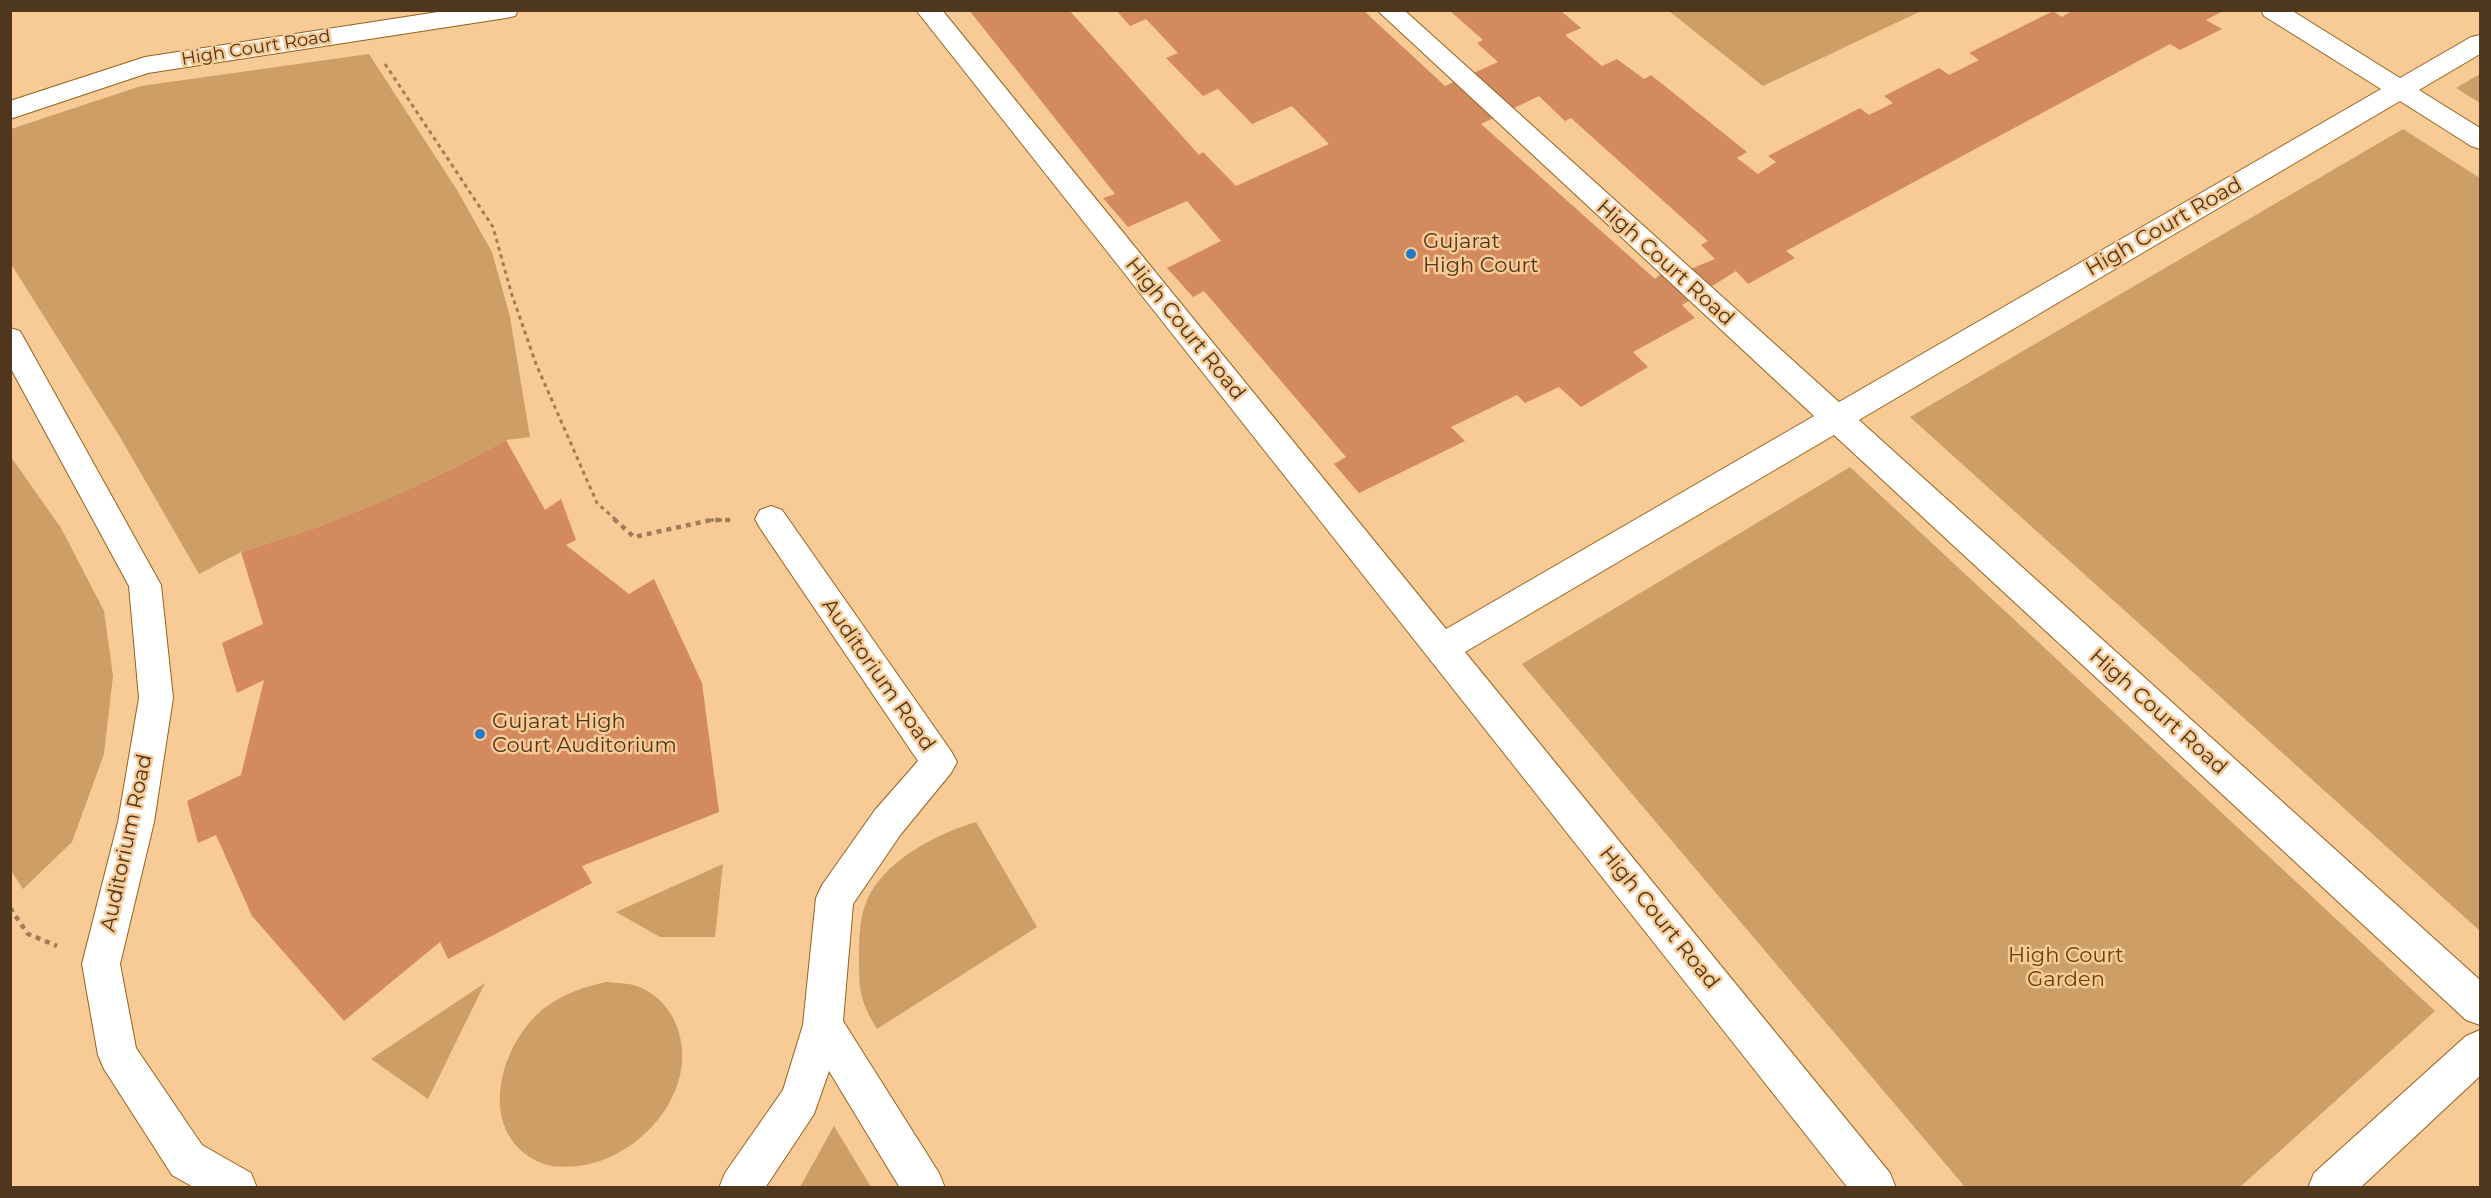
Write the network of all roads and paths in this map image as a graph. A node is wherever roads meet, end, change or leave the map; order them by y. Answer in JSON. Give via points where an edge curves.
{"nodes":[{"id":1,"x":506,"y":10,"type":"edge"},
{"id":2,"x":928,"y":10,"type":"edge"},
{"id":3,"x":1389,"y":10,"type":"edge"},
{"id":4,"x":2273,"y":10,"type":"edge"},
{"id":5,"x":2481,"y":43,"type":"edge"},
{"id":6,"x":383,"y":57,"type":"dead end"},
{"id":7,"x":2400,"y":90,"type":"junction"},
{"id":8,"x":10,"y":110,"type":"edge"},
{"id":9,"x":2481,"y":140,"type":"edge"},
{"id":10,"x":10,"y":339,"type":"edge"},
{"id":11,"x":1835,"y":418,"type":"junction"},
{"id":12,"x":771,"y":519,"type":"joint"},
{"id":13,"x":1442,"y":648,"type":"junction"},
{"id":14,"x":10,"y":908,"type":"edge"},
{"id":15,"x":101,"y":964,"type":"junction"},
{"id":16,"x":2481,"y":1006,"type":"edge"},
{"id":17,"x":823,"y":1025,"type":"junction"},
{"id":18,"x":2481,"y":1050,"type":"edge"},
{"id":19,"x":236,"y":1188,"type":"edge"},
{"id":20,"x":740,"y":1188,"type":"edge"},
{"id":21,"x":924,"y":1188,"type":"edge"},
{"id":22,"x":1875,"y":1188,"type":"edge"},
{"id":23,"x":2330,"y":1188,"type":"edge"}],
"edges":[{"from":1,"to":8,"type":"street","name":"High Court Road","via":[[145,65]]},
{"from":2,"to":13,"type":"street","name":"High Court Road"},
{"from":3,"to":11,"type":"street","name":"High Court Road"},
{"from":4,"to":7,"type":"street"},
{"from":5,"to":7,"type":"street","name":"High Court Road"},
{"from":6,"to":12,"type":"path","via":[[389,73],[493,226],[536,364],[597,503],[634,537],[711,520]]},
{"from":7,"to":9,"type":"street"},
{"from":7,"to":11,"type":"street","name":"High Court Road"},
{"from":10,"to":15,"type":"street","name":"Auditorium Road","via":[[146,585],[156,698],[136,822]]},
{"from":11,"to":13,"type":"street","name":"High Court Road"},
{"from":11,"to":16,"type":"street","name":"High Court Road"},
{"from":12,"to":17,"type":"street","name":"Auditorium Road","via":[[939,762],[888,822],[835,898]]},
{"from":13,"to":22,"type":"street","name":"High Court Road"},
{"from":14,"to":15,"type":"path","via":[[28,934]]},
{"from":15,"to":19,"type":"street","name":"Auditorium Road","via":[[118,1055],[188,1160]]},
{"from":17,"to":20,"type":"street","name":"Auditorium Road","via":[[800,1100]]},
{"from":17,"to":21,"type":"street"},
{"from":18,"to":23,"type":"street"}]}
